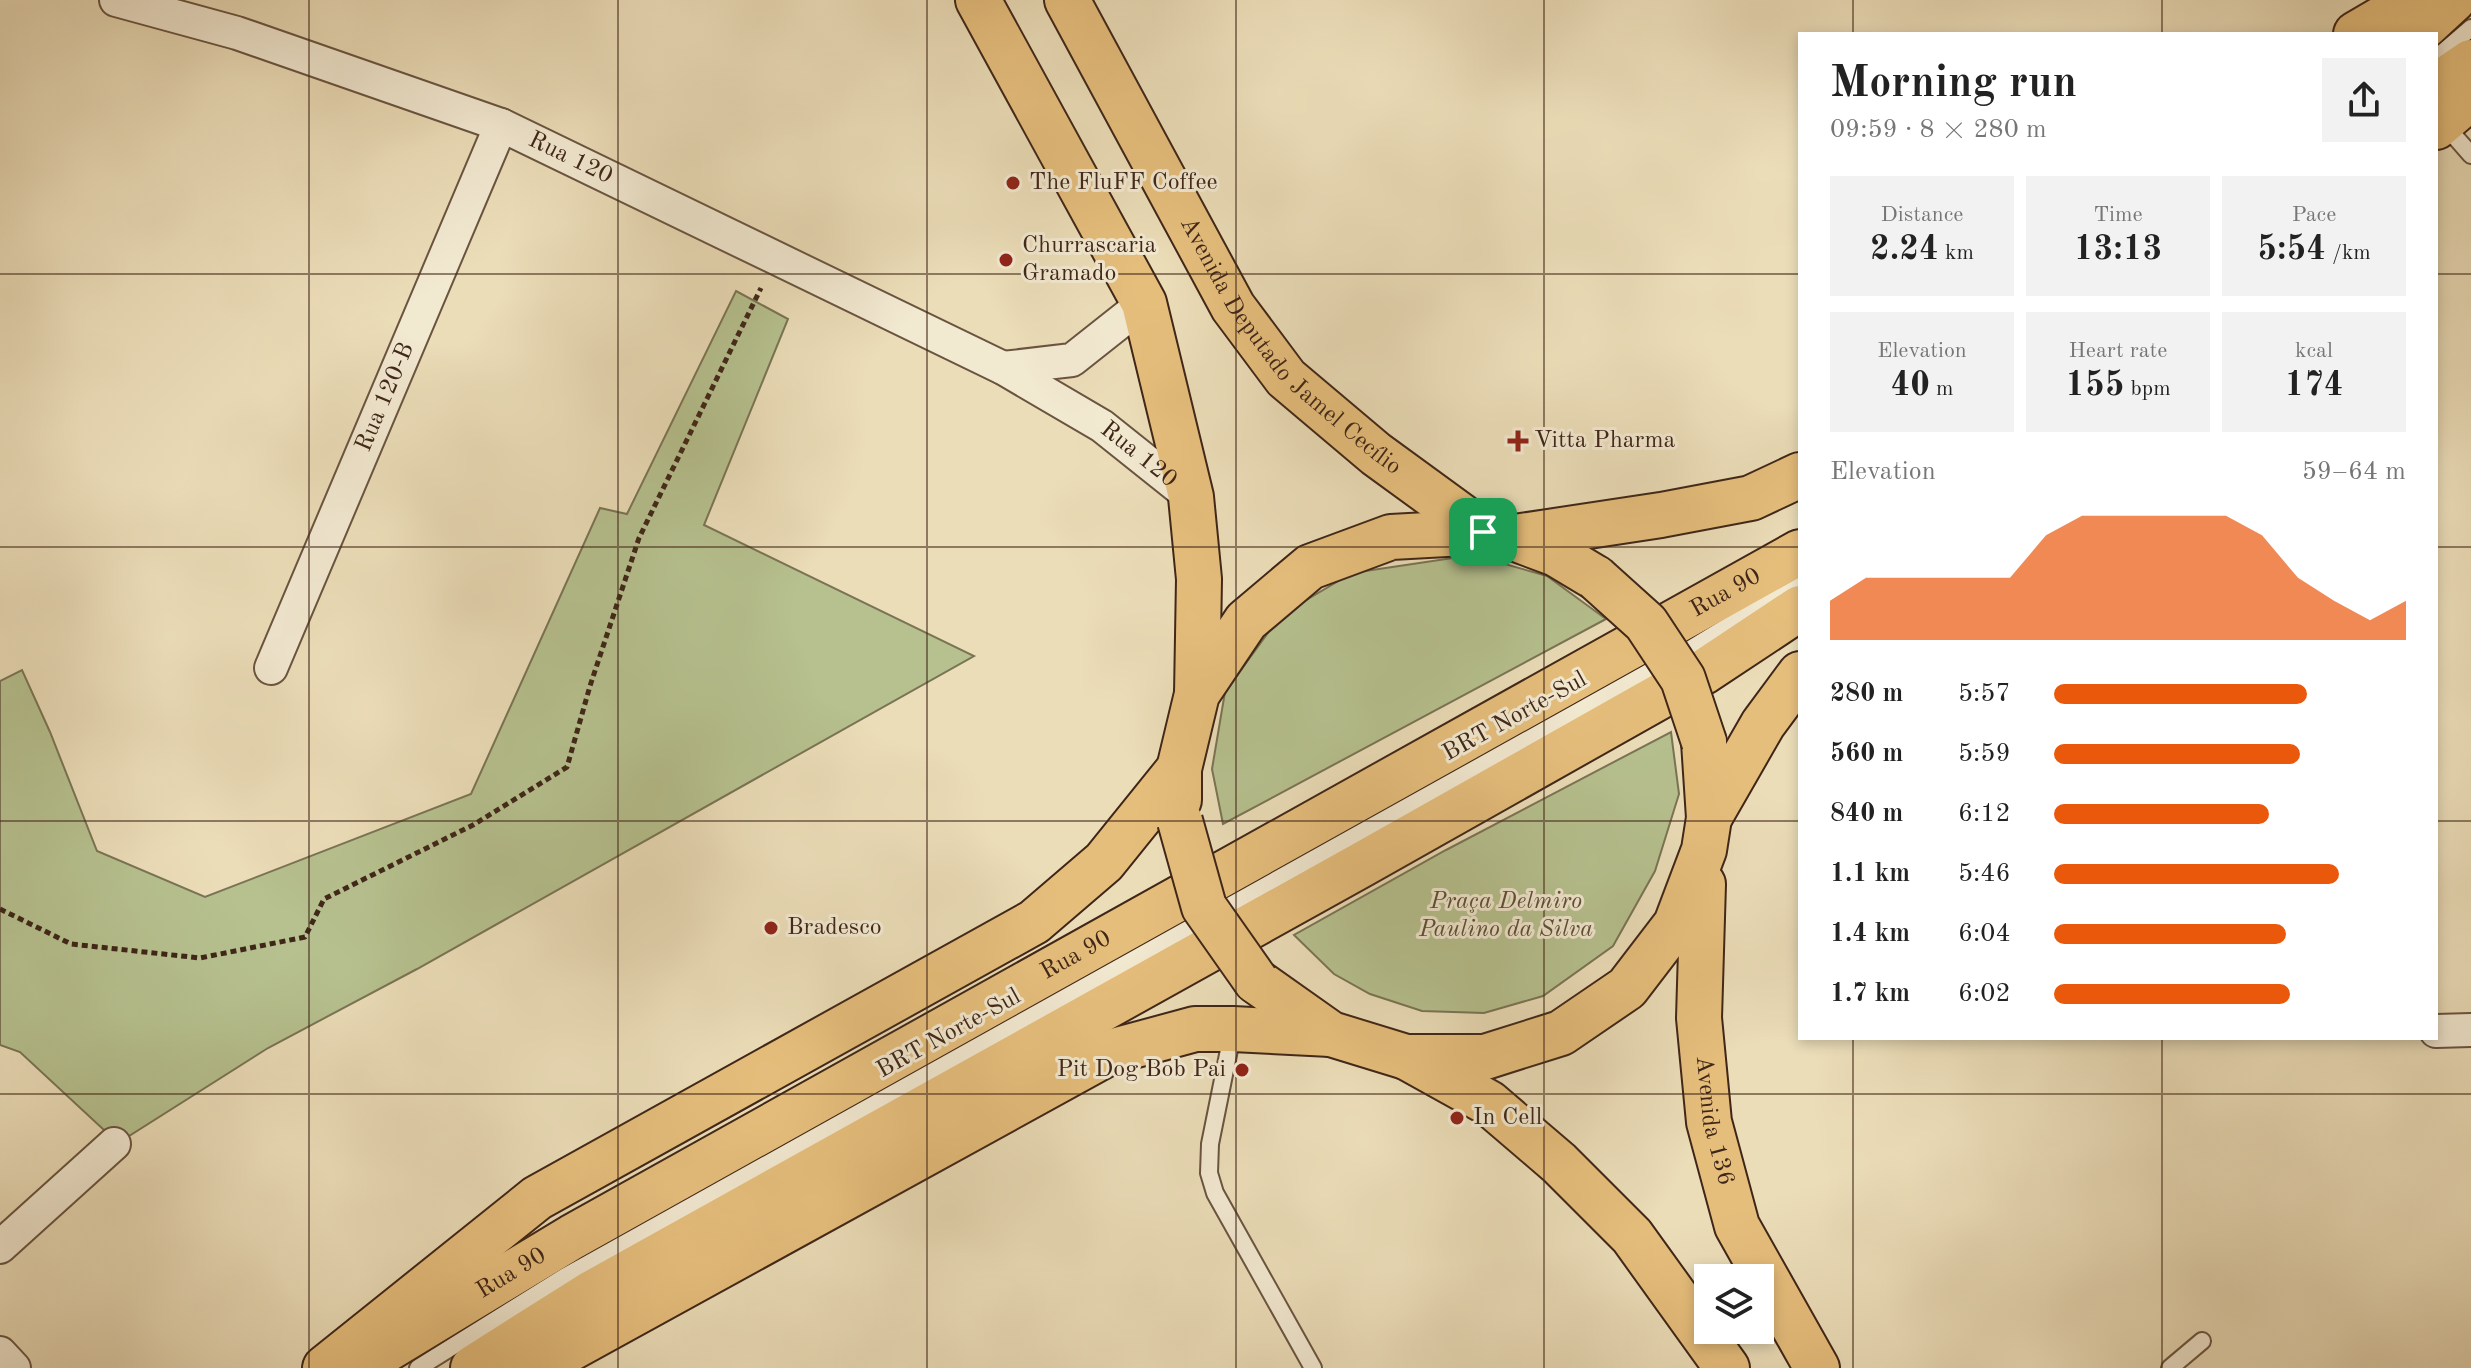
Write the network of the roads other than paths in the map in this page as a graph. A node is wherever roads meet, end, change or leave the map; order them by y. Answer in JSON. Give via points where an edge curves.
{"nodes":[{"id":1,"x":116,"y":0,"type":"edge"},
{"id":2,"x":978,"y":0,"type":"edge"},
{"id":3,"x":1067,"y":0,"type":"edge"},
{"id":4,"x":2414,"y":0,"type":"edge"},
{"id":5,"x":2359,"y":32,"type":"edge"},
{"id":6,"x":2465,"y":32,"type":"edge"},
{"id":7,"x":2438,"y":33,"type":"edge"},
{"id":8,"x":2438,"y":56,"type":"edge"},
{"id":9,"x":2446,"y":108,"type":"edge"},
{"id":10,"x":501,"y":125,"type":"junction"},
{"id":11,"x":2471,"y":155,"type":"edge"},
{"id":12,"x":1144,"y":303,"type":"junction"},
{"id":13,"x":1003,"y":368,"type":"junction"},
{"id":14,"x":1798,"y":476,"type":"edge"},
{"id":15,"x":1191,"y":497,"type":"junction"},
{"id":16,"x":1497,"y":535,"type":"junction"},
{"id":17,"x":1798,"y":553,"type":"edge"},
{"id":18,"x":1798,"y":583,"type":"edge"},
{"id":19,"x":1798,"y":609,"type":"edge"},
{"id":20,"x":271,"y":668,"type":"dead end"},
{"id":21,"x":1798,"y":677,"type":"edge"},
{"id":22,"x":1197,"y":694,"type":"junction"},
{"id":23,"x":1179,"y":769,"type":"junction"},
{"id":24,"x":1706,"y":834,"type":"junction"},
{"id":25,"x":1233,"y":1029,"type":"junction"},
{"id":26,"x":2471,"y":1030,"type":"edge"},
{"id":27,"x":2438,"y":1031,"type":"edge"},
{"id":28,"x":1331,"y":1034,"type":"junction"},
{"id":29,"x":1406,"y":1057,"type":"junction"},
{"id":30,"x":114,"y":1144,"type":"dead end"},
{"id":31,"x":0,"y":1247,"type":"edge"},
{"id":32,"x":2202,"y":1341,"type":"dead end"},
{"id":33,"x":0,"y":1353,"type":"edge"},
{"id":34,"x":1714,"y":1364,"type":"edge"},
{"id":35,"x":14,"y":1368,"type":"edge"},
{"id":36,"x":325,"y":1368,"type":"edge"},
{"id":37,"x":356,"y":1368,"type":"edge"},
{"id":38,"x":418,"y":1368,"type":"edge"},
{"id":39,"x":473,"y":1368,"type":"edge"},
{"id":40,"x":535,"y":1368,"type":"edge"},
{"id":41,"x":1313,"y":1368,"type":"edge"},
{"id":42,"x":1817,"y":1368,"type":"edge"},
{"id":43,"x":2170,"y":1368,"type":"edge"}],
"edges":[{"from":1,"to":10,"type":"street","name":"Rua 120","via":[[237,33]]},
{"from":2,"to":12,"type":"main road"},
{"from":3,"to":16,"type":"main road","name":"Avenida Deputado Jamel Cecílio","via":[[1233,307],[1286,378],[1376,454]]},
{"from":4,"to":5,"type":"main road"},
{"from":6,"to":7,"type":"main road"},
{"from":6,"to":8,"type":"lane"},
{"from":6,"to":9,"type":"main road"},
{"from":9,"to":11,"type":"lane"},
{"from":10,"to":13,"type":"street","name":"Rua 120"},
{"from":10,"to":20,"type":"street","name":"Rua 120-B"},
{"from":12,"to":13,"type":"street","via":[[1072,360]]},
{"from":12,"to":15,"type":"main road"},
{"from":13,"to":15,"type":"street","name":"Rua 120","via":[[1102,426]]},
{"from":14,"to":16,"type":"main road","via":[[1751,498]]},
{"from":15,"to":22,"type":"main road","via":[[1199,579]]},
{"from":16,"to":22,"type":"main road","via":[[1391,537],[1310,567],[1246,621]]},
{"from":16,"to":24,"type":"main road","bridge":true,"via":[[1556,554],[1596,578],[1646,623],[1683,679],[1704,742]]},
{"from":17,"to":37,"type":"main road","name":"Rua 90","via":[[586,1229]]},
{"from":18,"to":38,"type":"lane","name":"BRT Norte-Sul","via":[[1690,649],[564,1277]]},
{"from":19,"to":39,"type":"main road","name":"Rua 90","via":[[1705,671],[590,1294]]},
{"from":21,"to":24,"type":"main road","via":[[1763,724]]},
{"from":22,"to":23,"type":"main road"},
{"from":23,"to":28,"type":"main road","bridge":true,"via":[[1180,821],[1204,907],[1256,981]]},
{"from":23,"to":36,"type":"main road","via":[[1104,862],[1034,922],[537,1198]]},
{"from":24,"to":29,"type":"main road","via":[[1676,924],[1627,988],[1561,1033],[1485,1057]]},
{"from":24,"to":42,"type":"main road","name":"Avenida 136","via":[[1699,1018],[1709,1122],[1737,1226]]},
{"from":25,"to":28,"type":"main road"},
{"from":25,"to":40,"type":"main road","via":[[1195,1029],[1110,1052]]},
{"from":25,"to":41,"type":"lane","via":[[1209,1173],[1215,1193]]},
{"from":26,"to":27,"type":"street"},
{"from":28,"to":29,"type":"main road"},
{"from":29,"to":34,"type":"main road","via":[[1489,1103],[1559,1163],[1632,1236]]},
{"from":30,"to":31,"type":"street"},
{"from":32,"to":43,"type":"lane"},
{"from":33,"to":35,"type":"street"}]}
